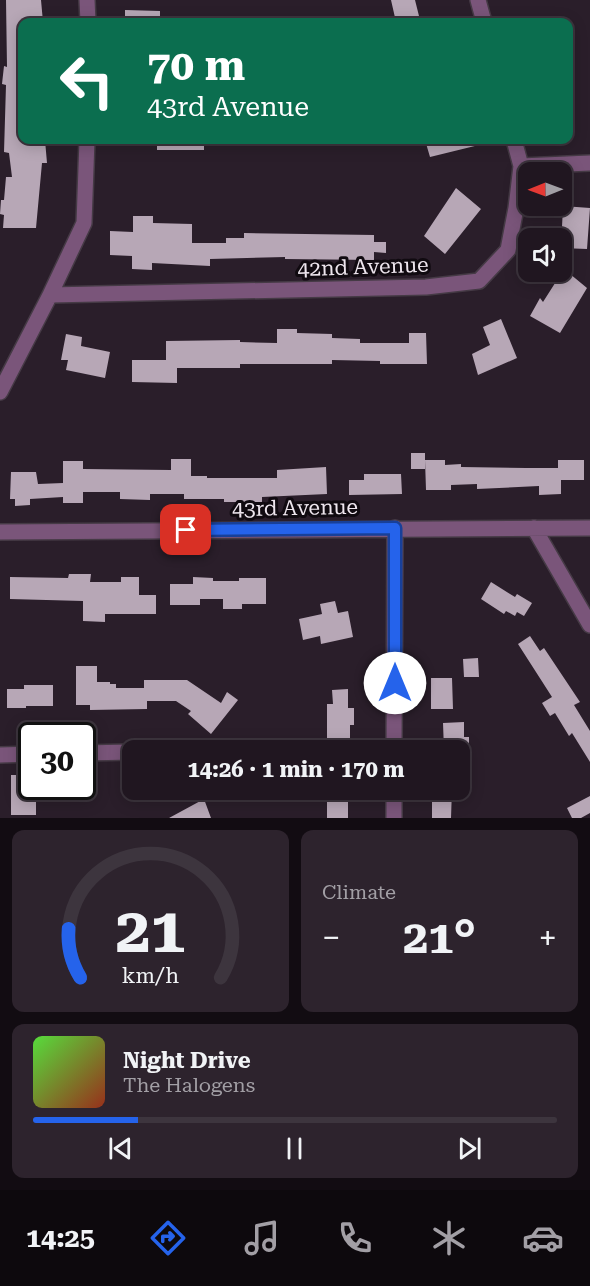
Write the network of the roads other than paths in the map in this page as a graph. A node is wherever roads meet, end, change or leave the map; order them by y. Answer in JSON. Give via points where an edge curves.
{"nodes":[{"id":1,"x":87,"y":0,"type":"edge"},
{"id":2,"x":478,"y":0,"type":"edge"},
{"id":3,"x":88,"y":18,"type":"edge"},
{"id":4,"x":483,"y":18,"type":"edge"},
{"id":5,"x":87,"y":144,"type":"edge"},
{"id":6,"x":515,"y":144,"type":"edge"},
{"id":7,"x":520,"y":162,"type":"edge"},
{"id":8,"x":590,"y":163,"type":"edge"},
{"id":9,"x":572,"y":164,"type":"edge"},
{"id":10,"x":518,"y":191,"type":"edge"},
{"id":11,"x":50,"y":295,"type":"junction"},
{"id":12,"x":0,"y":392,"type":"edge"},
{"id":13,"x":395,"y":528,"type":"junction"},
{"id":14,"x":534,"y":528,"type":"junction"},
{"id":15,"x":590,"y":528,"type":"edge"},
{"id":16,"x":0,"y":532,"type":"edge"},
{"id":17,"x":589,"y":622,"type":"edge"},
{"id":18,"x":394,"y":740,"type":"edge"},
{"id":19,"x":122,"y":752,"type":"edge"},
{"id":20,"x":96,"y":753,"type":"edge"},
{"id":21,"x":18,"y":754,"type":"edge"},
{"id":22,"x":0,"y":755,"type":"edge"},
{"id":23,"x":394,"y":800,"type":"edge"},
{"id":24,"x":394,"y":818,"type":"edge"}],
"edges":[{"from":1,"to":3,"type":"street"},
{"from":2,"to":4,"type":"street"},
{"from":5,"to":11,"type":"street","via":[[84,223]]},
{"from":6,"to":7,"type":"street"},
{"from":8,"to":9,"type":"street"},
{"from":10,"to":11,"type":"street","name":"42nd Avenue","via":[[508,250],[479,281],[426,287]]},
{"from":11,"to":12,"type":"street"},
{"from":13,"to":14,"type":"street","name":"43rd Avenue"},
{"from":13,"to":16,"type":"street","name":"43rd Avenue"},
{"from":13,"to":18,"type":"street"},
{"from":14,"to":15,"type":"street","name":"43rd Avenue"},
{"from":14,"to":17,"type":"street"},
{"from":19,"to":20,"type":"street"},
{"from":21,"to":22,"type":"street"},
{"from":23,"to":24,"type":"street"}]}
